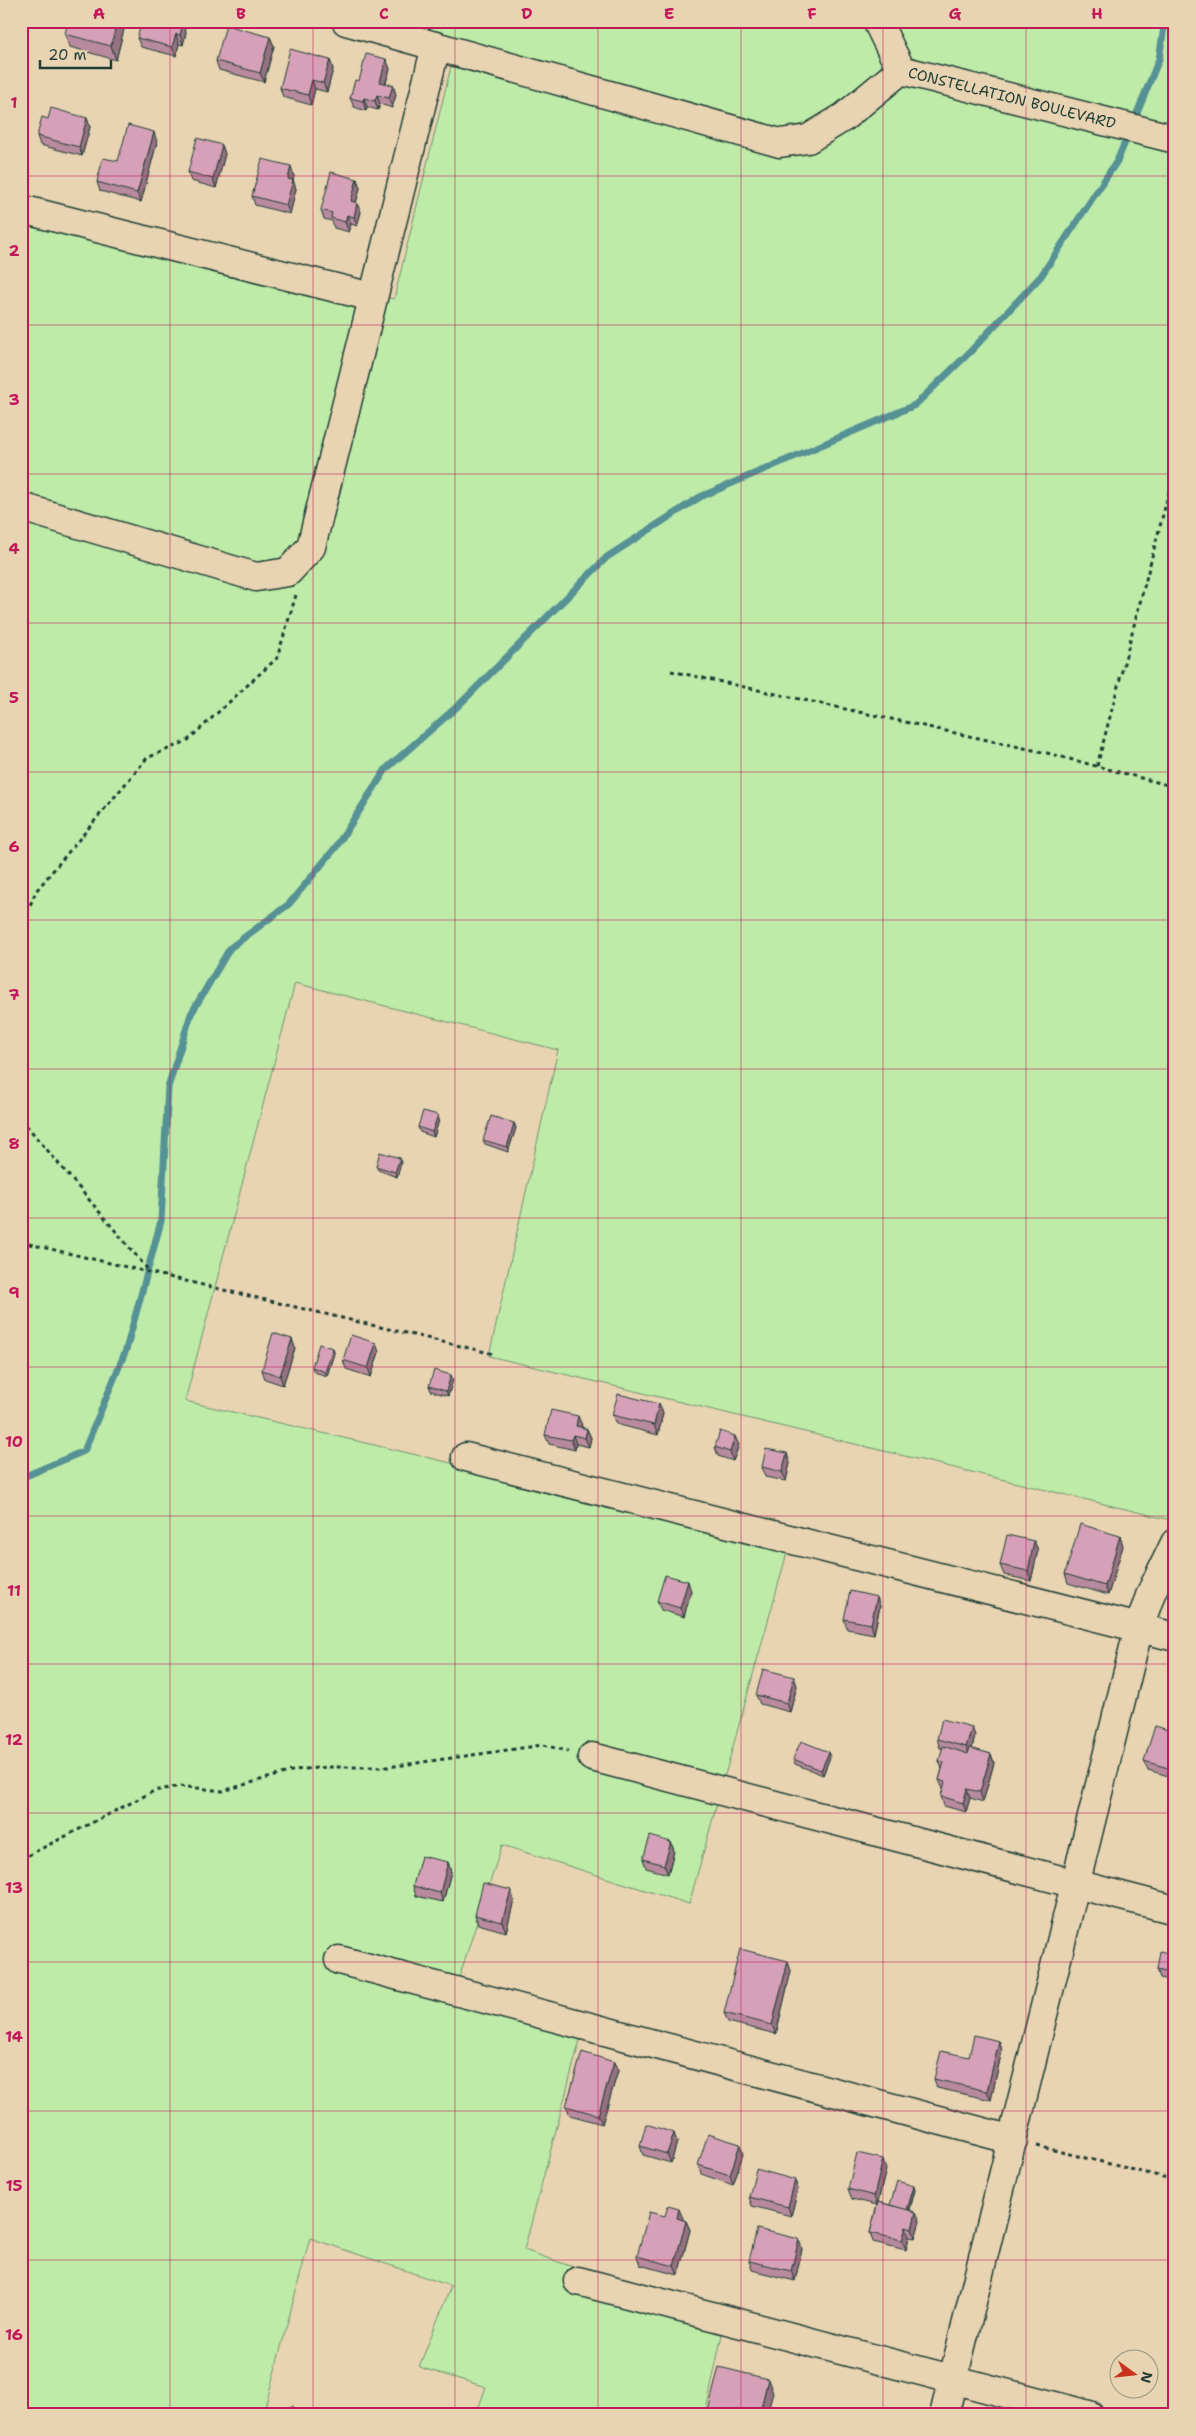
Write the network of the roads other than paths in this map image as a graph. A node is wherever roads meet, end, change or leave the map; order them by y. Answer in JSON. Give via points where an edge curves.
{"nodes":[{"id":1,"x":346,"y":21,"type":"edge"},
{"id":2,"x":877,"y":21,"type":"edge"},
{"id":3,"x":436,"y":46,"type":"junction"},
{"id":4,"x":901,"y":70,"type":"junction"},
{"id":5,"x":1175,"y":139,"type":"edge"},
{"id":6,"x":21,"y":209,"type":"edge"},
{"id":7,"x":372,"y":297,"type":"junction"},
{"id":8,"x":21,"y":506,"type":"edge"},
{"id":9,"x":466,"y":1457,"type":"dead end"},
{"id":10,"x":1175,"y":1543,"type":"edge"},
{"id":11,"x":1139,"y":1628,"type":"junction"},
{"id":12,"x":1175,"y":1637,"type":"edge"},
{"id":13,"x":592,"y":1757,"type":"road end"},
{"id":14,"x":1075,"y":1883,"type":"junction"},
{"id":15,"x":1175,"y":1910,"type":"edge"},
{"id":16,"x":339,"y":1960,"type":"dead end"},
{"id":17,"x":1012,"y":2140,"type":"junction"},
{"id":18,"x":578,"y":2281,"type":"dead end"},
{"id":19,"x":952,"y":2379,"type":"junction"},
{"id":20,"x":944,"y":2415,"type":"edge"},
{"id":21,"x":1090,"y":2415,"type":"edge"}],
"edges":[{"from":1,"to":3,"type":"street"},
{"from":2,"to":4,"type":"street","name":"CONSTELLATION BOULEVARD"},
{"from":3,"to":4,"type":"street","via":[[780,143],[808,139],[844,117]]},
{"from":3,"to":7,"type":"street"},
{"from":4,"to":5,"type":"street","name":"CONSTELLATION BOULEVARD"},
{"from":6,"to":7,"type":"street"},
{"from":7,"to":8,"type":"street","via":[[311,547],[288,572],[256,577]]},
{"from":9,"to":11,"type":"street"},
{"from":10,"to":11,"type":"street","via":[[1150,1593]]},
{"from":11,"to":12,"type":"street"},
{"from":11,"to":14,"type":"street"},
{"from":13,"to":14,"type":"street"},
{"from":14,"to":15,"type":"street"},
{"from":14,"to":17,"type":"street"},
{"from":16,"to":17,"type":"street"},
{"from":17,"to":19,"type":"street"},
{"from":18,"to":19,"type":"street"},
{"from":19,"to":20,"type":"street"},
{"from":19,"to":21,"type":"street"}]}
